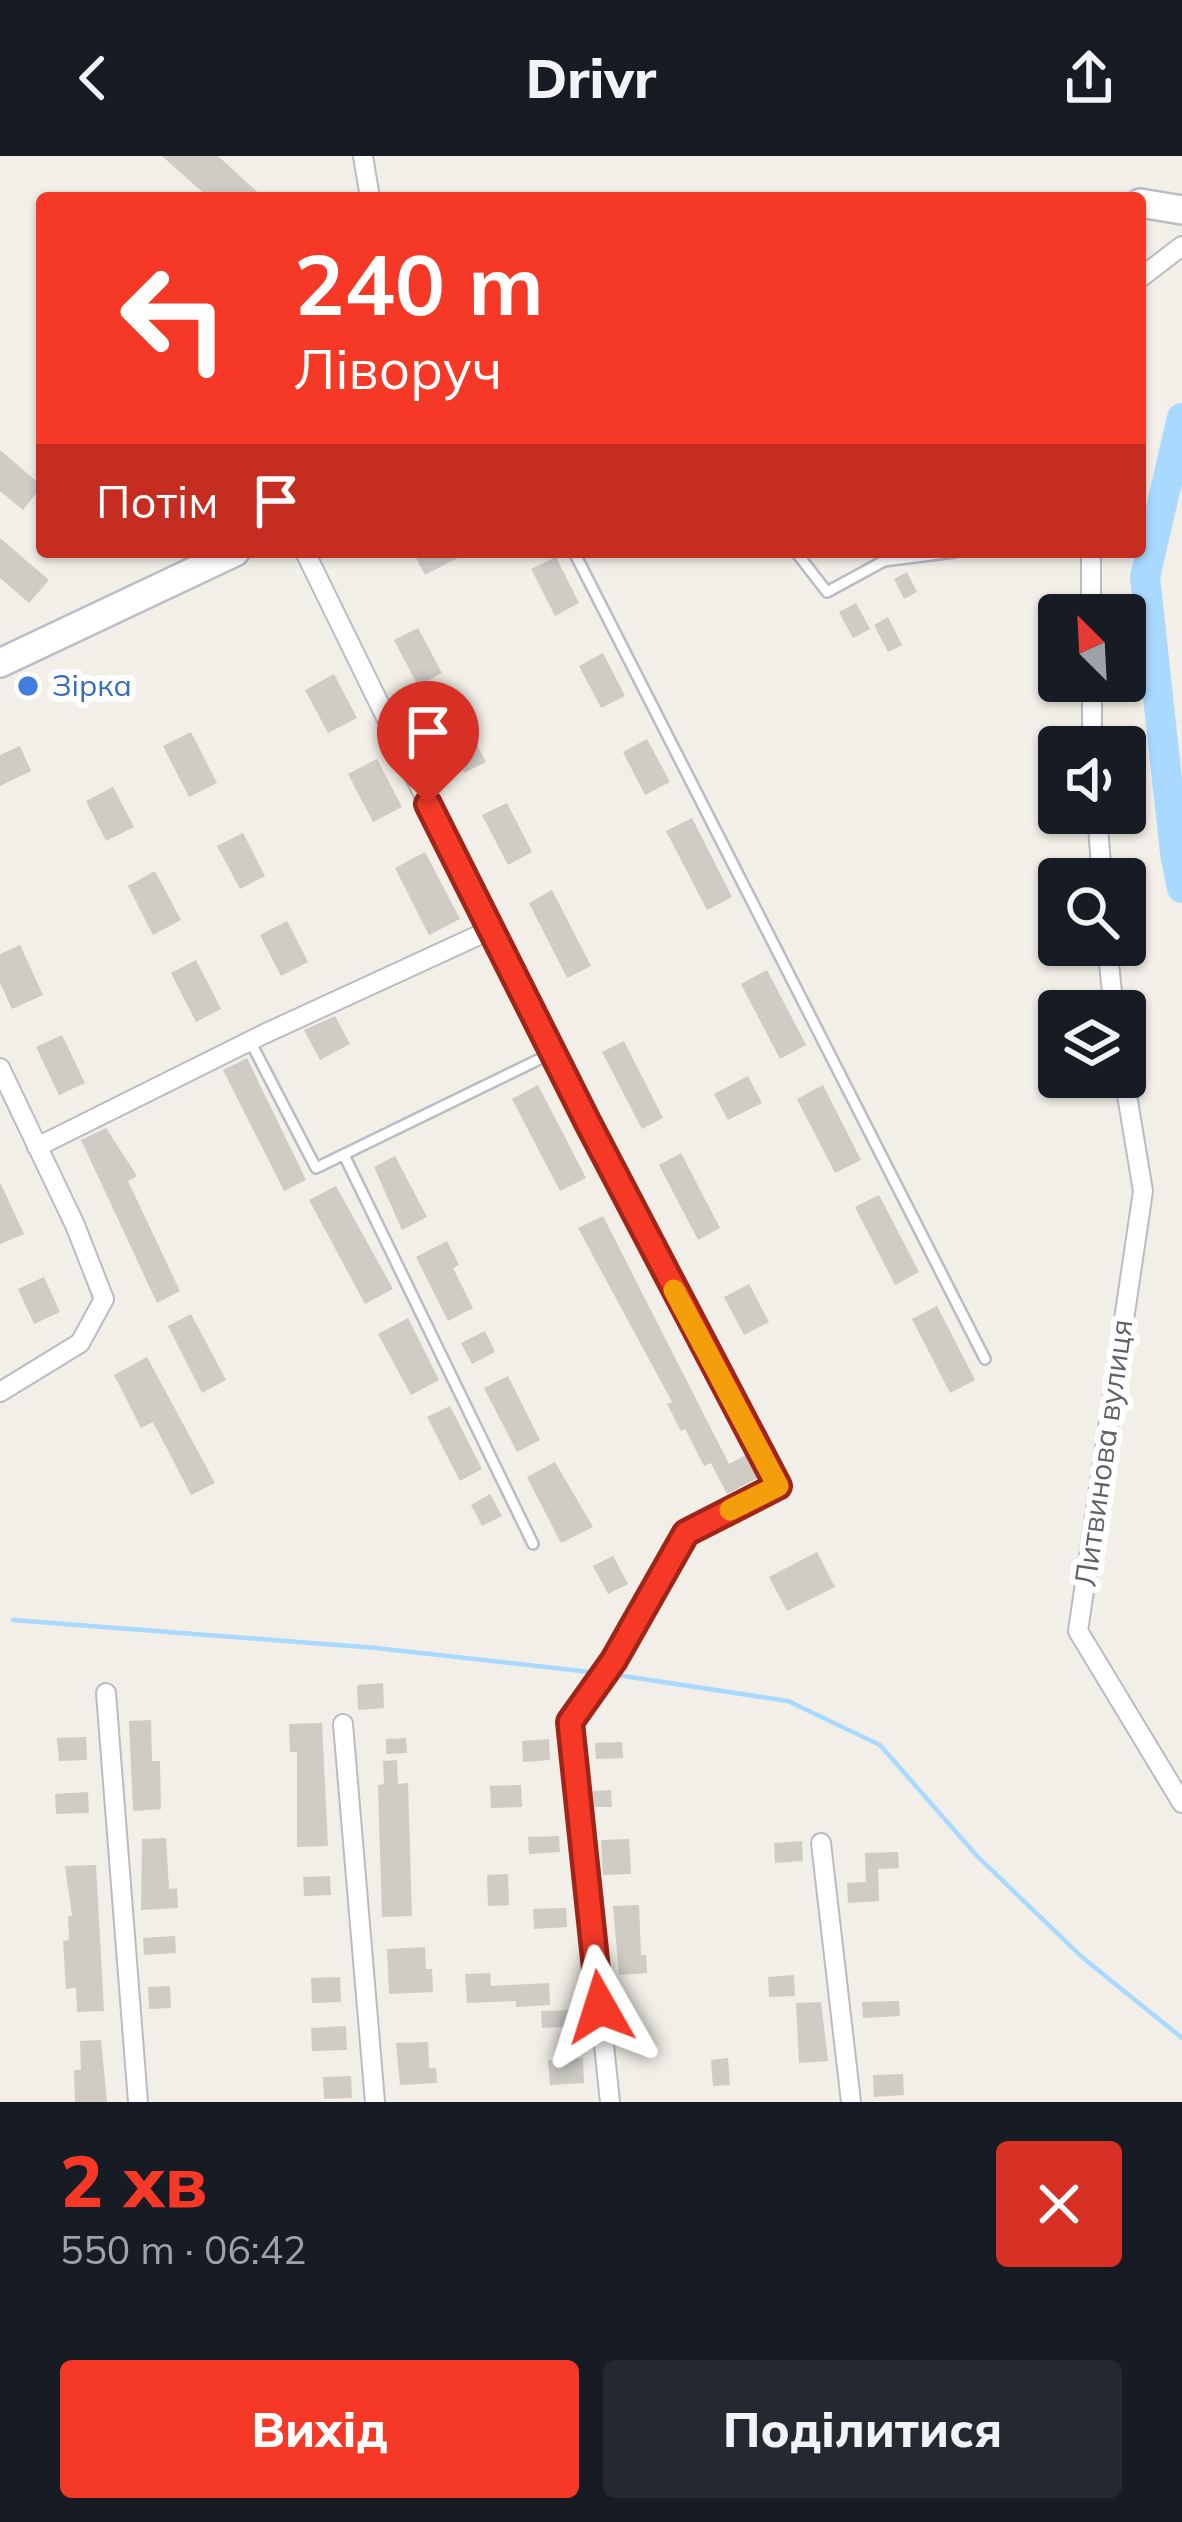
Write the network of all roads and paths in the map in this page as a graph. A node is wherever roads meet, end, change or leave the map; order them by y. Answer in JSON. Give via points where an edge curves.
{"nodes":[{"id":1,"x":363,"y":156,"type":"edge"},
{"id":2,"x":369,"y":192,"type":"edge"},
{"id":3,"x":1146,"y":204,"type":"edge"},
{"id":4,"x":1182,"y":210,"type":"edge"},
{"id":5,"x":1182,"y":246,"type":"edge"},
{"id":6,"x":1146,"y":273,"type":"edge"},
{"id":7,"x":222,"y":558,"type":"edge"},
{"id":8,"x":308,"y":558,"type":"edge"},
{"id":9,"x":577,"y":558,"type":"edge"},
{"id":10,"x":801,"y":558,"type":"edge"},
{"id":11,"x":902,"y":558,"type":"edge"},
{"id":12,"x":1091,"y":558,"type":"edge"},
{"id":13,"x":1091,"y":594,"type":"edge"},
{"id":14,"x":0,"y":663,"type":"edge"},
{"id":15,"x":490,"y":930,"type":"junction"},
{"id":16,"x":250,"y":1041,"type":"junction"},
{"id":17,"x":552,"y":1054,"type":"junction"},
{"id":18,"x":0,"y":1069,"type":"edge"},
{"id":19,"x":1128,"y":1098,"type":"edge"},
{"id":20,"x":37,"y":1148,"type":"junction"},
{"id":21,"x":344,"y":1155,"type":"junction"},
{"id":22,"x":985,"y":1359,"type":"dead end"},
{"id":23,"x":0,"y":1393,"type":"edge"},
{"id":24,"x":533,"y":1544,"type":"dead end"},
{"id":25,"x":106,"y":1693,"type":"dead end"},
{"id":26,"x":343,"y":1724,"type":"dead end"},
{"id":27,"x":1182,"y":1803,"type":"edge"},
{"id":28,"x":821,"y":1843,"type":"dead end"},
{"id":29,"x":138,"y":2102,"type":"edge"},
{"id":30,"x":375,"y":2102,"type":"edge"},
{"id":31,"x":610,"y":2102,"type":"edge"},
{"id":32,"x":851,"y":2102,"type":"edge"}],
"edges":[{"from":1,"to":2,"type":"street"},
{"from":3,"to":4,"type":"street"},
{"from":5,"to":6,"type":"street"},
{"from":7,"to":14,"type":"street"},
{"from":8,"to":15,"type":"street"},
{"from":9,"to":22,"type":"lane"},
{"from":10,"to":11,"type":"lane","via":[[827,592]]},
{"from":12,"to":13,"type":"street"},
{"from":15,"to":16,"type":"street"},
{"from":15,"to":17,"type":"street"},
{"from":16,"to":20,"type":"street"},
{"from":16,"to":21,"type":"lane","via":[[316,1168]]},
{"from":17,"to":21,"type":"lane"},
{"from":17,"to":31,"type":"street","via":[[778,1486],[686,1533],[570,1722]]},
{"from":18,"to":20,"type":"street"},
{"from":19,"to":27,"type":"street","name":"Литвинова вулиця","via":[[1143,1191],[1078,1631]]},
{"from":20,"to":23,"type":"street","via":[[104,1299],[80,1343]]},
{"from":21,"to":24,"type":"lane"},
{"from":25,"to":29,"type":"street"},
{"from":26,"to":30,"type":"street"},
{"from":28,"to":32,"type":"street"}]}
